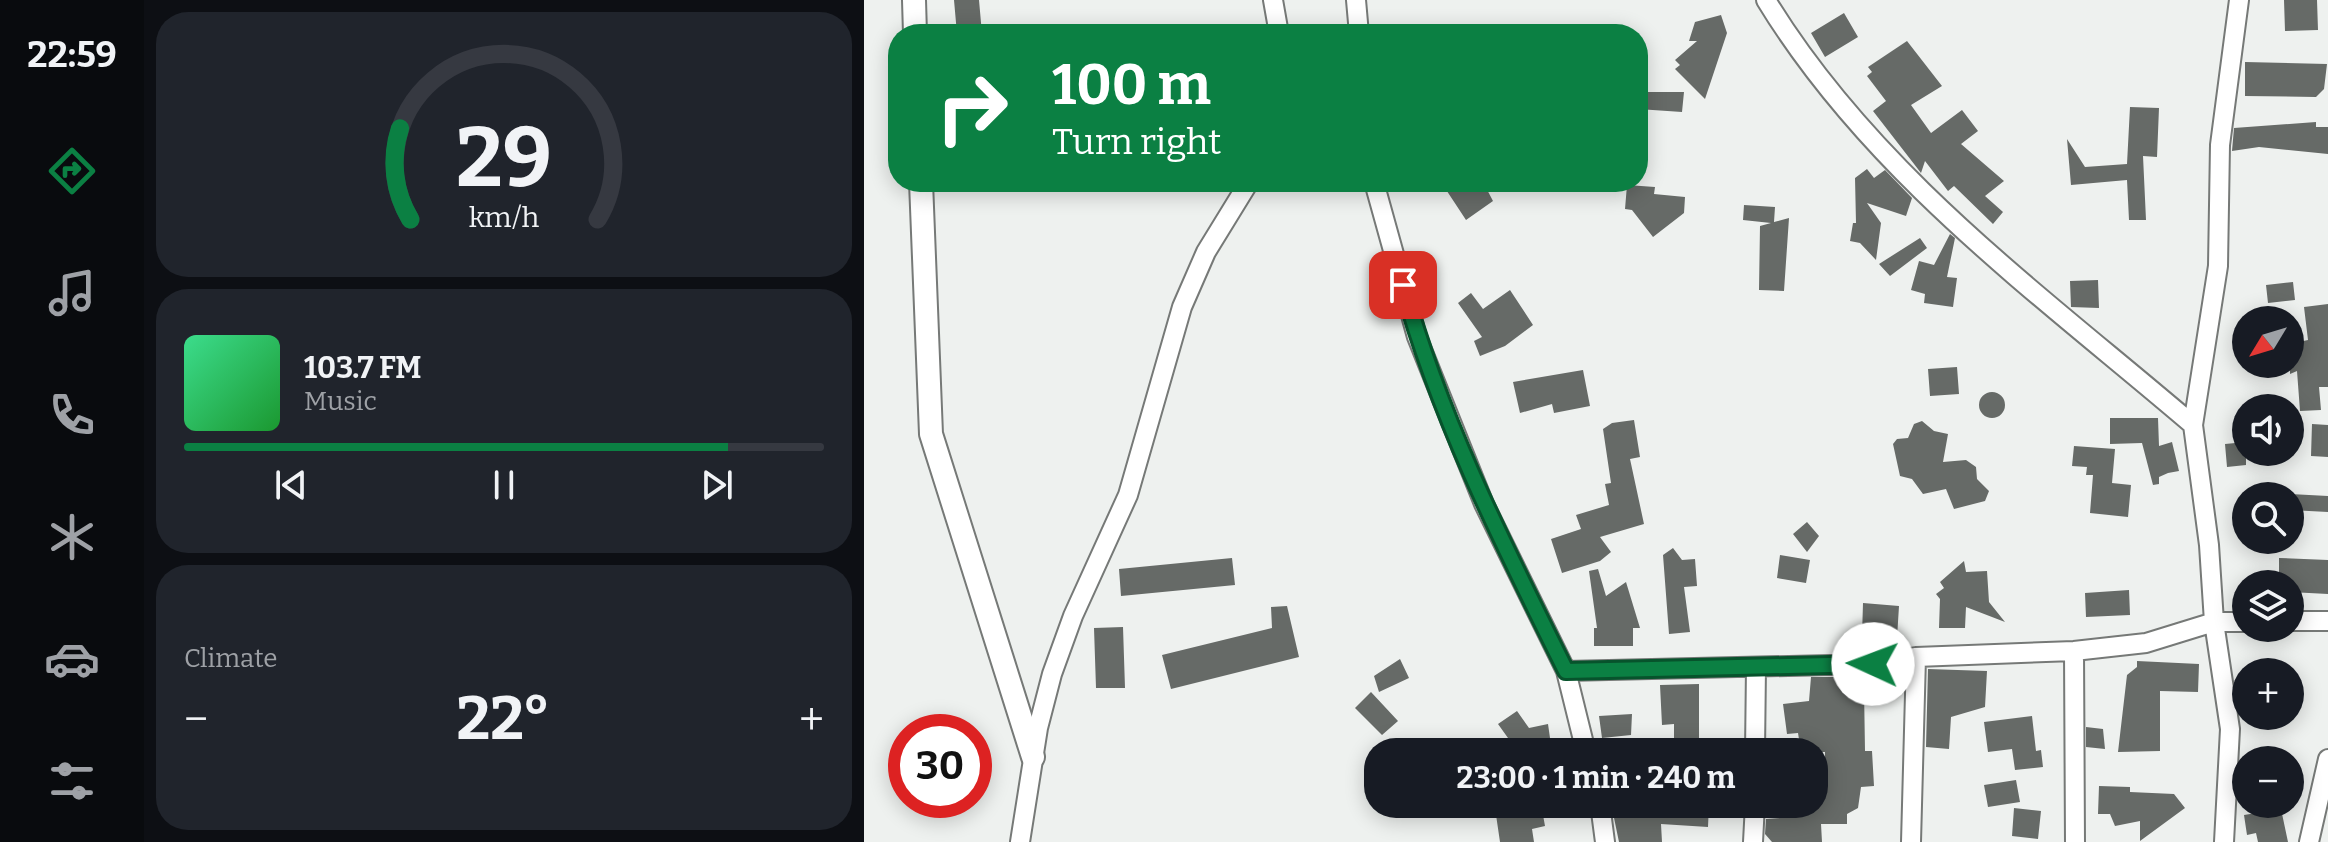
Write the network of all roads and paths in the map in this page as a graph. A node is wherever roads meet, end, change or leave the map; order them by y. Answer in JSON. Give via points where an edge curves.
{"nodes":[{"id":1,"x":914,"y":0,"type":"edge"},
{"id":2,"x":1273,"y":0,"type":"edge"},
{"id":3,"x":1356,"y":0,"type":"edge"},
{"id":4,"x":1766,"y":0,"type":"edge"},
{"id":5,"x":2239,"y":0,"type":"edge"},
{"id":6,"x":915,"y":24,"type":"edge"},
{"id":7,"x":1277,"y":24,"type":"edge"},
{"id":8,"x":1358,"y":24,"type":"edge"},
{"id":9,"x":921,"y":192,"type":"edge"},
{"id":10,"x":1243,"y":192,"type":"edge"},
{"id":11,"x":1377,"y":192,"type":"edge"},
{"id":12,"x":2193,"y":425,"type":"junction"},
{"id":13,"x":2304,"y":621,"type":"edge"},
{"id":14,"x":2328,"y":621,"type":"edge"},
{"id":15,"x":2214,"y":622,"type":"junction"},
{"id":16,"x":2232,"y":622,"type":"edge"},
{"id":17,"x":2074,"y":651,"type":"junction"},
{"id":18,"x":1916,"y":657,"type":"junction"},
{"id":19,"x":1756,"y":667,"type":"junction"},
{"id":20,"x":1566,"y":671,"type":"junction"},
{"id":21,"x":1583,"y":738,"type":"edge"},
{"id":22,"x":1755,"y":738,"type":"edge"},
{"id":23,"x":1033,"y":757,"type":"junction"},
{"id":24,"x":2328,"y":759,"type":"edge"},
{"id":25,"x":1602,"y":818,"type":"edge"},
{"id":26,"x":1754,"y":818,"type":"edge"},
{"id":27,"x":1020,"y":842,"type":"edge"},
{"id":28,"x":1605,"y":842,"type":"edge"},
{"id":29,"x":1753,"y":842,"type":"edge"},
{"id":30,"x":1911,"y":842,"type":"edge"},
{"id":31,"x":2075,"y":842,"type":"edge"},
{"id":32,"x":2224,"y":842,"type":"edge"},
{"id":33,"x":2309,"y":842,"type":"edge"}],
"edges":[{"from":1,"to":6,"type":"street"},
{"from":2,"to":7,"type":"street"},
{"from":3,"to":8,"type":"street"},
{"from":4,"to":12,"type":"street","via":[[1871,138],[1959,229]]},
{"from":5,"to":12,"type":"street","via":[[2220,145],[2218,266]]},
{"from":9,"to":23,"type":"street","via":[[931,434]]},
{"from":10,"to":23,"type":"street","via":[[1206,252],[1182,307],[1128,495],[1052,674]]},
{"from":11,"to":20,"type":"street","via":[[1422,351],[1484,504]]},
{"from":12,"to":15,"type":"street"},
{"from":13,"to":14,"type":"street"},
{"from":15,"to":16,"type":"street"},
{"from":15,"to":17,"type":"street","via":[[2146,643]]},
{"from":15,"to":32,"type":"street","via":[[2230,729]]},
{"from":17,"to":18,"type":"street"},
{"from":17,"to":31,"type":"street"},
{"from":18,"to":19,"type":"street","via":[[1873,664]]},
{"from":18,"to":30,"type":"street"},
{"from":19,"to":20,"type":"street"},
{"from":19,"to":22,"type":"street"},
{"from":20,"to":21,"type":"street"},
{"from":23,"to":27,"type":"street"},
{"from":24,"to":33,"type":"street"},
{"from":25,"to":28,"type":"street"},
{"from":26,"to":29,"type":"street"}]}
